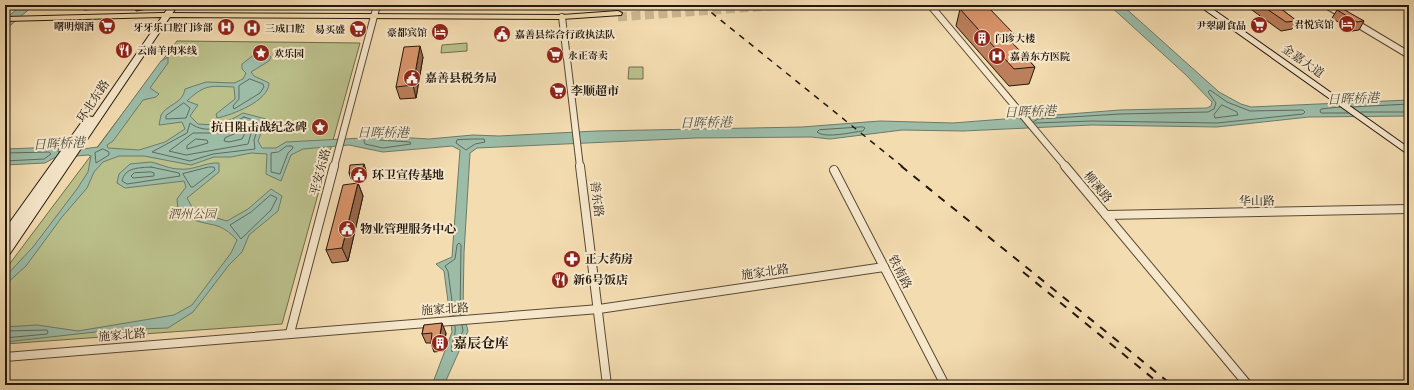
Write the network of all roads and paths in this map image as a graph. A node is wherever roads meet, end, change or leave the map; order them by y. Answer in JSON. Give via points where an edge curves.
{"nodes":[{"id":1,"x":168,"y":5,"type":"edge"},
{"id":2,"x":174,"y":5,"type":"edge"},
{"id":3,"x":377,"y":5,"type":"edge"},
{"id":4,"x":930,"y":5,"type":"edge"},
{"id":5,"x":1202,"y":5,"type":"edge"},
{"id":6,"x":1210,"y":5,"type":"edge"},
{"id":7,"x":1326,"y":5,"type":"edge"},
{"id":8,"x":618,"y":15,"type":"tunnel mouth"},
{"id":9,"x":163,"y":16,"type":"junction"},
{"id":10,"x":374,"y":16,"type":"junction"},
{"id":11,"x":5,"y":18,"type":"edge"},
{"id":12,"x":562,"y":19,"type":"junction"},
{"id":13,"x":21,"y":20,"type":"junction"},
{"id":14,"x":5,"y":23,"type":"edge"},
{"id":15,"x":1409,"y":55,"type":"edge"},
{"id":16,"x":1340,"y":100,"type":"junction"},
{"id":17,"x":1370,"y":121,"type":"junction"},
{"id":18,"x":1409,"y":145,"type":"edge"},
{"id":19,"x":1409,"y":152,"type":"edge"},
{"id":20,"x":64,"y":159,"type":"junction"},
{"id":21,"x":834,"y":170,"type":"dead end"},
{"id":22,"x":1409,"y":209,"type":"edge"},
{"id":23,"x":1106,"y":215,"type":"junction"},
{"id":24,"x":5,"y":237,"type":"edge"},
{"id":25,"x":5,"y":252,"type":"edge"},
{"id":26,"x":884,"y":267,"type":"junction"},
{"id":27,"x":599,"y":309,"type":"junction"},
{"id":28,"x":290,"y":333,"type":"junction"},
{"id":29,"x":5,"y":357,"type":"edge"},
{"id":30,"x":607,"y":385,"type":"edge"},
{"id":31,"x":945,"y":385,"type":"edge"},
{"id":32,"x":1248,"y":385,"type":"edge"}],
"edges":[{"from":1,"to":9,"type":"street","name":"环北东路"},
{"from":2,"to":9,"type":"street","name":"环北东路"},
{"from":3,"to":10,"type":"street","name":"平安东路"},
{"from":4,"to":23,"type":"street","name":"柳溪路"},
{"from":5,"to":16,"type":"street","name":"金嘉大道"},
{"from":6,"to":16,"type":"street","name":"金嘉大道"},
{"from":7,"to":15,"type":"street"},
{"from":8,"to":12,"type":"main road"},
{"from":9,"to":10,"type":"main road"},
{"from":9,"to":13,"type":"main road"},
{"from":9,"to":20,"type":"street","name":"环北东路"},
{"from":10,"to":12,"type":"main road"},
{"from":10,"to":28,"type":"street","name":"平安东路"},
{"from":11,"to":13,"type":"main road"},
{"from":12,"to":27,"type":"street","name":"善东路"},
{"from":13,"to":14,"type":"main road"},
{"from":16,"to":17,"type":"street","name":"金嘉大道"},
{"from":17,"to":18,"type":"street","name":"金嘉大道"},
{"from":17,"to":19,"type":"street","name":"金嘉大道"},
{"from":20,"to":24,"type":"street","name":"环北东路"},
{"from":20,"to":25,"type":"street","name":"环北东路"},
{"from":21,"to":26,"type":"street","name":"铁南路"},
{"from":22,"to":23,"type":"street","name":"华山路"},
{"from":23,"to":32,"type":"street","name":"柳溪路"},
{"from":26,"to":27,"type":"street","name":"施家北路"},
{"from":26,"to":31,"type":"street","name":"铁南路"},
{"from":27,"to":28,"type":"street","name":"施家北路"},
{"from":27,"to":30,"type":"street","name":"善东路"},
{"from":28,"to":29,"type":"street","name":"施家北路"}]}
